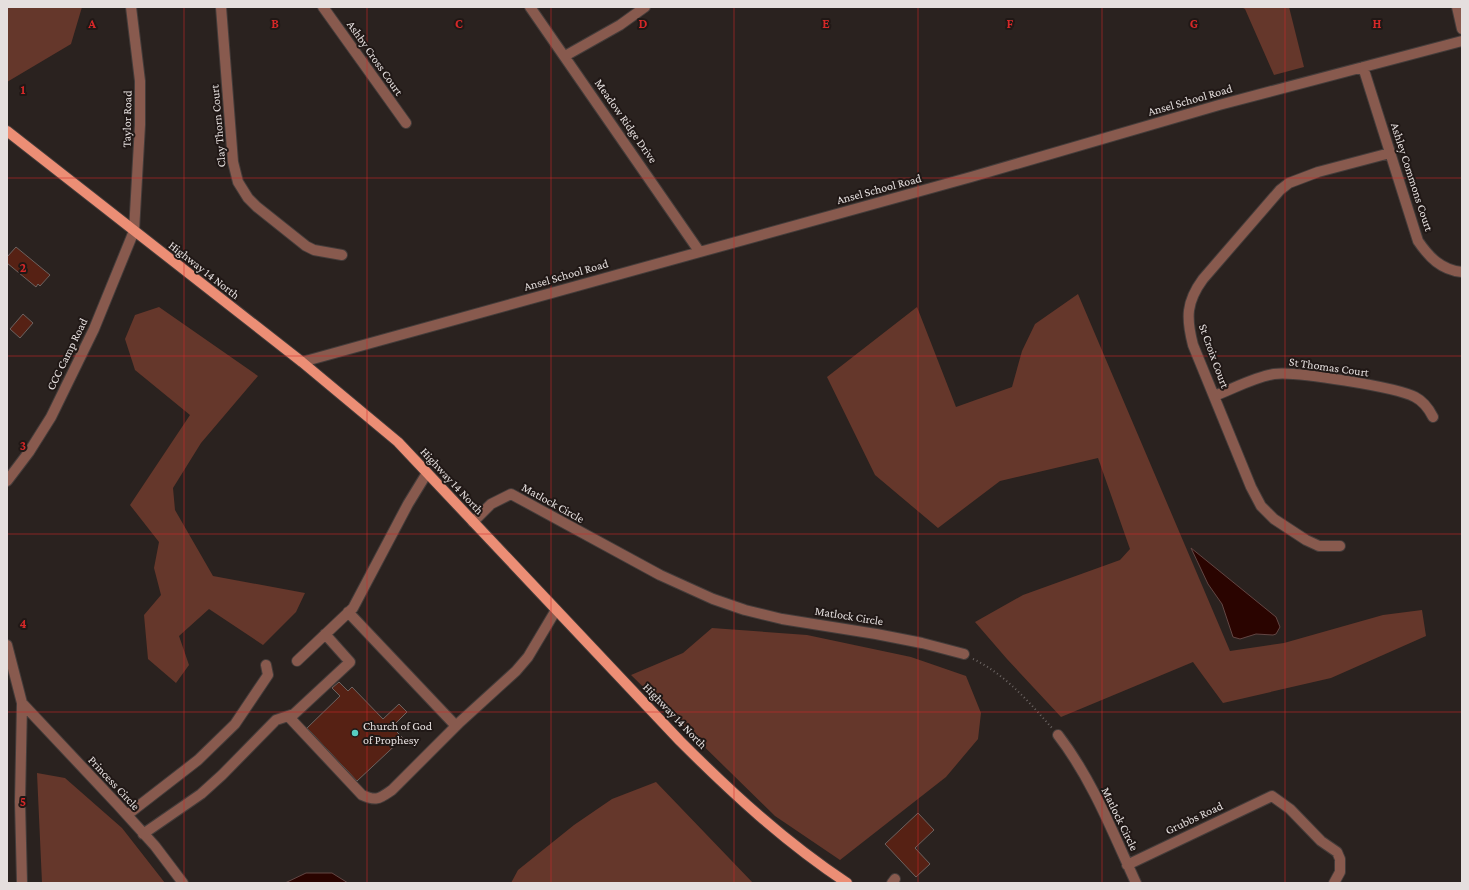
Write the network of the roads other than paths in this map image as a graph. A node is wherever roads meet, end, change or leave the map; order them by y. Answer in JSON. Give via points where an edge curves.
{"nodes":[{"id":1,"x":131,"y":7,"type":"edge"},
{"id":2,"x":221,"y":7,"type":"edge"},
{"id":3,"x":323,"y":7,"type":"edge"},
{"id":4,"x":530,"y":7,"type":"edge"},
{"id":5,"x":645,"y":7,"type":"edge"},
{"id":6,"x":1457,"y":7,"type":"edge"},
{"id":7,"x":1462,"y":29,"type":"edge"},
{"id":8,"x":1462,"y":41,"type":"edge"},
{"id":9,"x":565,"y":56,"type":"junction"},
{"id":10,"x":1363,"y":67,"type":"junction"},
{"id":11,"x":406,"y":123,"type":"dead end"},
{"id":12,"x":7,"y":131,"type":"edge"},
{"id":13,"x":1390,"y":153,"type":"junction"},
{"id":14,"x":134,"y":231,"type":"junction"},
{"id":15,"x":699,"y":251,"type":"junction"},
{"id":16,"x":342,"y":255,"type":"dead end"},
{"id":17,"x":1462,"y":272,"type":"edge"},
{"id":18,"x":302,"y":362,"type":"junction"},
{"id":19,"x":1214,"y":396,"type":"junction"},
{"id":20,"x":1433,"y":417,"type":"dead end"},
{"id":21,"x":427,"y":473,"type":"junction"},
{"id":22,"x":7,"y":480,"type":"edge"},
{"id":23,"x":473,"y":522,"type":"junction"},
{"id":24,"x":1340,"y":546,"type":"dead end"},
{"id":25,"x":556,"y":610,"type":"junction"},
{"id":26,"x":348,"y":612,"type":"junction"},
{"id":27,"x":325,"y":634,"type":"junction"},
{"id":28,"x":7,"y":645,"type":"edge"},
{"id":29,"x":964,"y":654,"type":"road end"},
{"id":30,"x":297,"y":661,"type":"dead end"},
{"id":31,"x":266,"y":665,"type":"dead end"},
{"id":32,"x":22,"y":703,"type":"junction"},
{"id":33,"x":288,"y":716,"type":"junction"},
{"id":34,"x":456,"y":726,"type":"junction"},
{"id":35,"x":1058,"y":735,"type":"road end"},
{"id":36,"x":127,"y":815,"type":"junction"},
{"id":37,"x":144,"y":834,"type":"junction"},
{"id":38,"x":1127,"y":865,"type":"junction"},
{"id":39,"x":22,"y":883,"type":"edge"},
{"id":40,"x":183,"y":883,"type":"edge"},
{"id":41,"x":846,"y":883,"type":"edge"},
{"id":42,"x":1136,"y":883,"type":"edge"},
{"id":43,"x":1334,"y":883,"type":"edge"}],
"edges":[{"from":1,"to":14,"type":"street","name":"Taylor Road","via":[[140,81]]},
{"from":2,"to":16,"type":"street","name":"Clay Thorn Court","via":[[233,162],[242,190],[257,207],[306,246]]},
{"from":3,"to":11,"type":"street","name":"Ashby Cross Court"},
{"from":4,"to":9,"type":"street","name":"Meadow Ridge Drive"},
{"from":5,"to":9,"type":"street","via":[[620,25]]},
{"from":6,"to":7,"type":"street"},
{"from":8,"to":10,"type":"street","name":"Ansel School Road"},
{"from":9,"to":15,"type":"street","name":"Meadow Ridge Drive"},
{"from":10,"to":13,"type":"street","name":"Ashley Commons Court"},
{"from":10,"to":15,"type":"street","name":"Ansel School Road","via":[[1218,104],[971,177]]},
{"from":12,"to":14,"type":"main road","name":"Highway 14 North"},
{"from":13,"to":17,"type":"street","name":"Ashley Commons Court","via":[[1418,241],[1435,261],[1446,268]]},
{"from":13,"to":19,"type":"street","name":"St Croix Court","via":[[1318,172],[1288,183],[1203,278],[1190,301],[1188,327]]},
{"from":14,"to":18,"type":"main road","name":"Highway 14 North"},
{"from":14,"to":22,"type":"street","name":"CCC Camp Road","via":[[94,329],[51,417],[29,452]]},
{"from":15,"to":18,"type":"street","name":"Ansel School Road"},
{"from":18,"to":21,"type":"main road","name":"Highway 14 North","via":[[398,442]]},
{"from":19,"to":20,"type":"street","name":"St Thomas Court","via":[[1263,376],[1285,373],[1396,390],[1416,397]]},
{"from":19,"to":24,"type":"street","name":"St Croix Court","via":[[1251,488],[1265,512],[1313,543],[1326,547]]},
{"from":21,"to":23,"type":"main road","name":"Highway 14 North"},
{"from":21,"to":26,"type":"street","via":[[353,608]]},
{"from":23,"to":25,"type":"main road","name":"Highway 14 North"},
{"from":23,"to":29,"type":"street","name":"Matlock Circle","via":[[491,504],[511,494],[660,576],[713,599],[745,610],[883,635]]},
{"from":25,"to":34,"type":"street","via":[[528,657],[516,671]]},
{"from":25,"to":41,"type":"main road","name":"Highway 14 North","via":[[725,787],[773,829]]},
{"from":26,"to":27,"type":"street"},
{"from":26,"to":34,"type":"street"},
{"from":27,"to":30,"type":"street"},
{"from":27,"to":33,"type":"street","via":[[350,662],[294,714]]},
{"from":28,"to":32,"type":"street","name":"Princess Circle"},
{"from":31,"to":36,"type":"street","via":[[268,675],[235,724],[198,760]]},
{"from":32,"to":36,"type":"street","name":"Princess Circle"},
{"from":32,"to":39,"type":"street","name":"Princess Circle"},
{"from":33,"to":34,"type":"street","via":[[362,795],[372,800],[392,790]]},
{"from":33,"to":37,"type":"street","via":[[276,720],[201,794]]},
{"from":35,"to":38,"type":"street","name":"Matlock Circle","via":[[1080,769]]},
{"from":36,"to":37,"type":"street","name":"Princess Circle"},
{"from":37,"to":40,"type":"street","name":"Princess Circle"},
{"from":38,"to":42,"type":"street","name":"Matlock Circle"},
{"from":38,"to":43,"type":"street","name":"Grubbs Road","via":[[1272,796],[1336,852],[1340,859],[1340,872]]}]}
